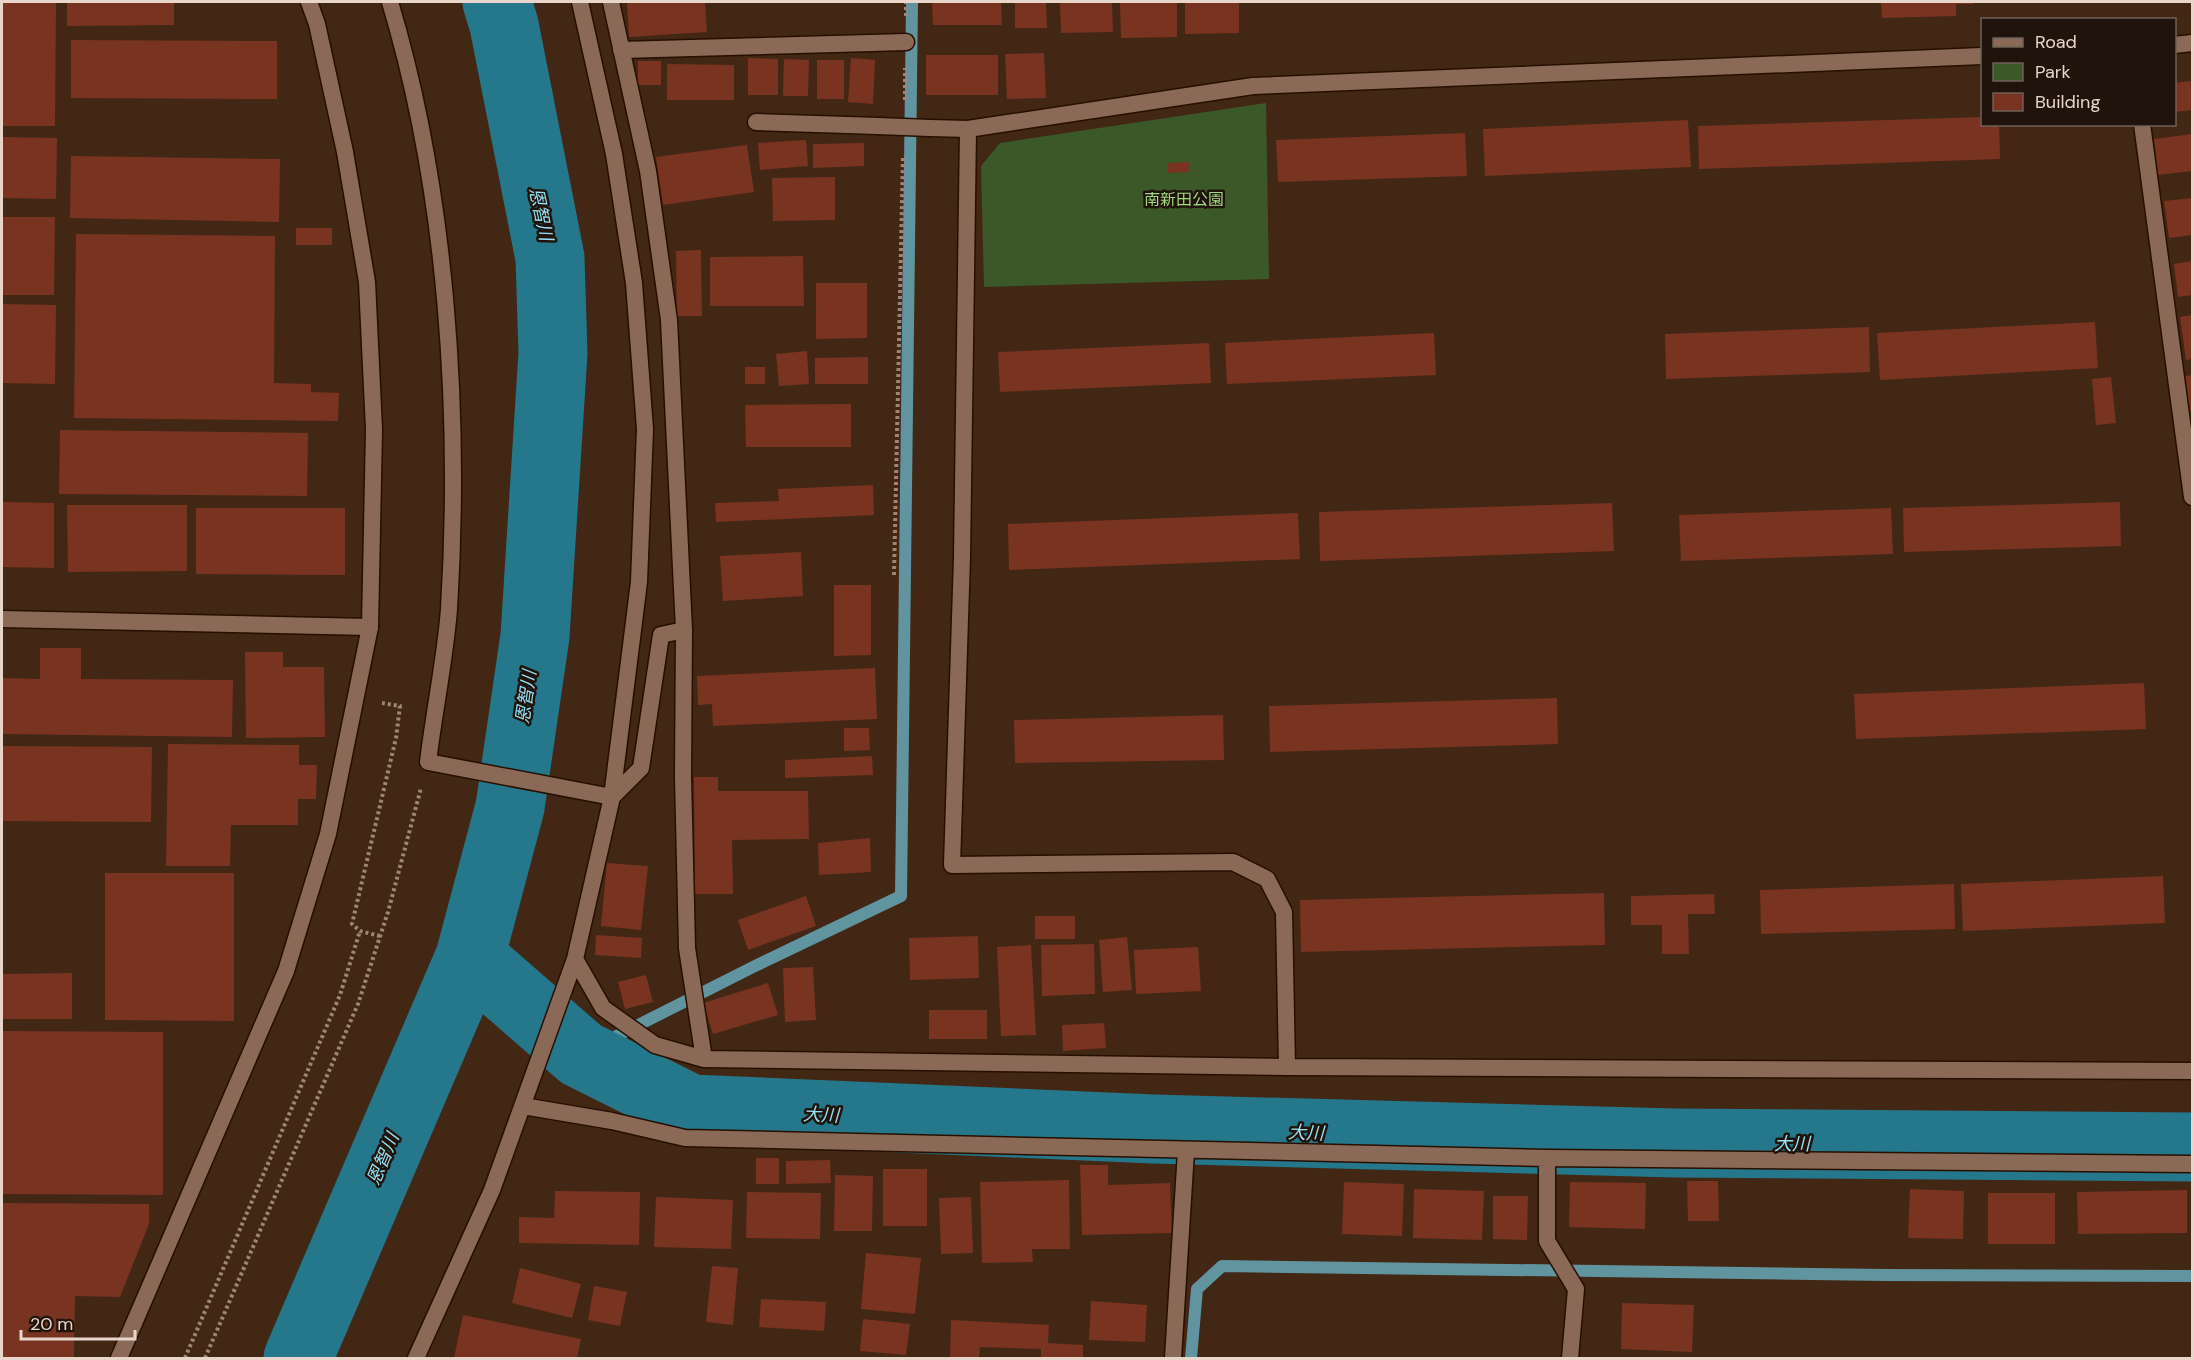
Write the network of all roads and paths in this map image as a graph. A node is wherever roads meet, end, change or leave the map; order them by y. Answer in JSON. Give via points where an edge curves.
{"nodes":[{"id":1,"x":309,"y":2,"type":"edge"},
{"id":2,"x":390,"y":2,"type":"edge"},
{"id":3,"x":580,"y":2,"type":"edge"},
{"id":4,"x":611,"y":2,"type":"edge"},
{"id":5,"x":906,"y":2,"type":"edge"},
{"id":6,"x":906,"y":42,"type":"junction"},
{"id":7,"x":2193,"y":44,"type":"edge"},
{"id":8,"x":2176,"y":45,"type":"edge"},
{"id":9,"x":621,"y":50,"type":"junction"},
{"id":10,"x":1981,"y":56,"type":"edge"},
{"id":11,"x":905,"y":101,"type":"dead end"},
{"id":12,"x":756,"y":122,"type":"dead end"},
{"id":13,"x":2142,"y":126,"type":"edge"},
{"id":14,"x":968,"y":129,"type":"junction"},
{"id":15,"x":903,"y":148,"type":"dead end"},
{"id":16,"x":2193,"y":497,"type":"edge"},
{"id":17,"x":894,"y":575,"type":"dead end"},
{"id":18,"x":2,"y":619,"type":"edge"},
{"id":19,"x":370,"y":627,"type":"junction"},
{"id":20,"x":684,"y":630,"type":"junction"},
{"id":21,"x":357,"y":697,"type":"junction"},
{"id":22,"x":428,"y":762,"type":"junction"},
{"id":23,"x":612,"y":796,"type":"junction"},
{"id":24,"x":360,"y":931,"type":"junction"},
{"id":25,"x":380,"y":936,"type":"junction"},
{"id":26,"x":574,"y":959,"type":"junction"},
{"id":27,"x":704,"y":1059,"type":"junction"},
{"id":28,"x":1287,"y":1067,"type":"junction"},
{"id":29,"x":2193,"y":1071,"type":"edge"},
{"id":30,"x":523,"y":1106,"type":"junction"},
{"id":31,"x":1186,"y":1151,"type":"junction"},
{"id":32,"x":1547,"y":1158,"type":"junction"},
{"id":33,"x":2193,"y":1164,"type":"edge"},
{"id":34,"x":119,"y":1359,"type":"edge"},
{"id":35,"x":185,"y":1359,"type":"edge"},
{"id":36,"x":205,"y":1359,"type":"edge"},
{"id":37,"x":416,"y":1359,"type":"edge"},
{"id":38,"x":1173,"y":1359,"type":"edge"},
{"id":39,"x":1570,"y":1359,"type":"edge"}],
"edges":[{"from":1,"to":19,"type":"street","via":[[345,152],[367,282],[374,429]]},
{"from":2,"to":22,"type":"street","via":[[410,67],[447,314],[452,434],[448,610]]},
{"from":3,"to":23,"type":"street","via":[[614,154],[634,283],[645,429],[639,582]]},
{"from":4,"to":9,"type":"street"},
{"from":5,"to":6,"type":"path"},
{"from":6,"to":9,"type":"street"},
{"from":6,"to":11,"type":"path"},
{"from":7,"to":8,"type":"street"},
{"from":9,"to":20,"type":"street","via":[[648,171],[669,320]]},
{"from":10,"to":14,"type":"street","via":[[1252,86]]},
{"from":12,"to":14,"type":"street","bridge":true},
{"from":13,"to":16,"type":"street"},
{"from":14,"to":28,"type":"street","via":[[962,557],[952,865],[1233,862],[1267,879],[1284,912]]},
{"from":15,"to":17,"type":"path"},
{"from":18,"to":19,"type":"street"},
{"from":19,"to":21,"type":"street"},
{"from":20,"to":23,"type":"street","via":[[661,635],[641,768]]},
{"from":20,"to":27,"type":"street","via":[[687,948]]},
{"from":21,"to":24,"type":"path","via":[[400,706],[352,924]]},
{"from":21,"to":34,"type":"street","via":[[328,834],[286,971]]},
{"from":22,"to":23,"type":"street"},
{"from":22,"to":25,"type":"path"},
{"from":23,"to":26,"type":"street"},
{"from":24,"to":25,"type":"path"},
{"from":24,"to":35,"type":"path","via":[[340,995]]},
{"from":25,"to":36,"type":"path","via":[[358,1004]]},
{"from":26,"to":27,"type":"street","via":[[603,1008],[655,1044]]},
{"from":26,"to":30,"type":"street"},
{"from":27,"to":28,"type":"street"},
{"from":28,"to":29,"type":"street"},
{"from":30,"to":31,"type":"street","via":[[685,1138]]},
{"from":30,"to":37,"type":"street","via":[[492,1190]]},
{"from":31,"to":32,"type":"street"},
{"from":31,"to":38,"type":"street"},
{"from":32,"to":33,"type":"street"},
{"from":32,"to":39,"type":"street","via":[[1547,1241],[1576,1289]]}]}
